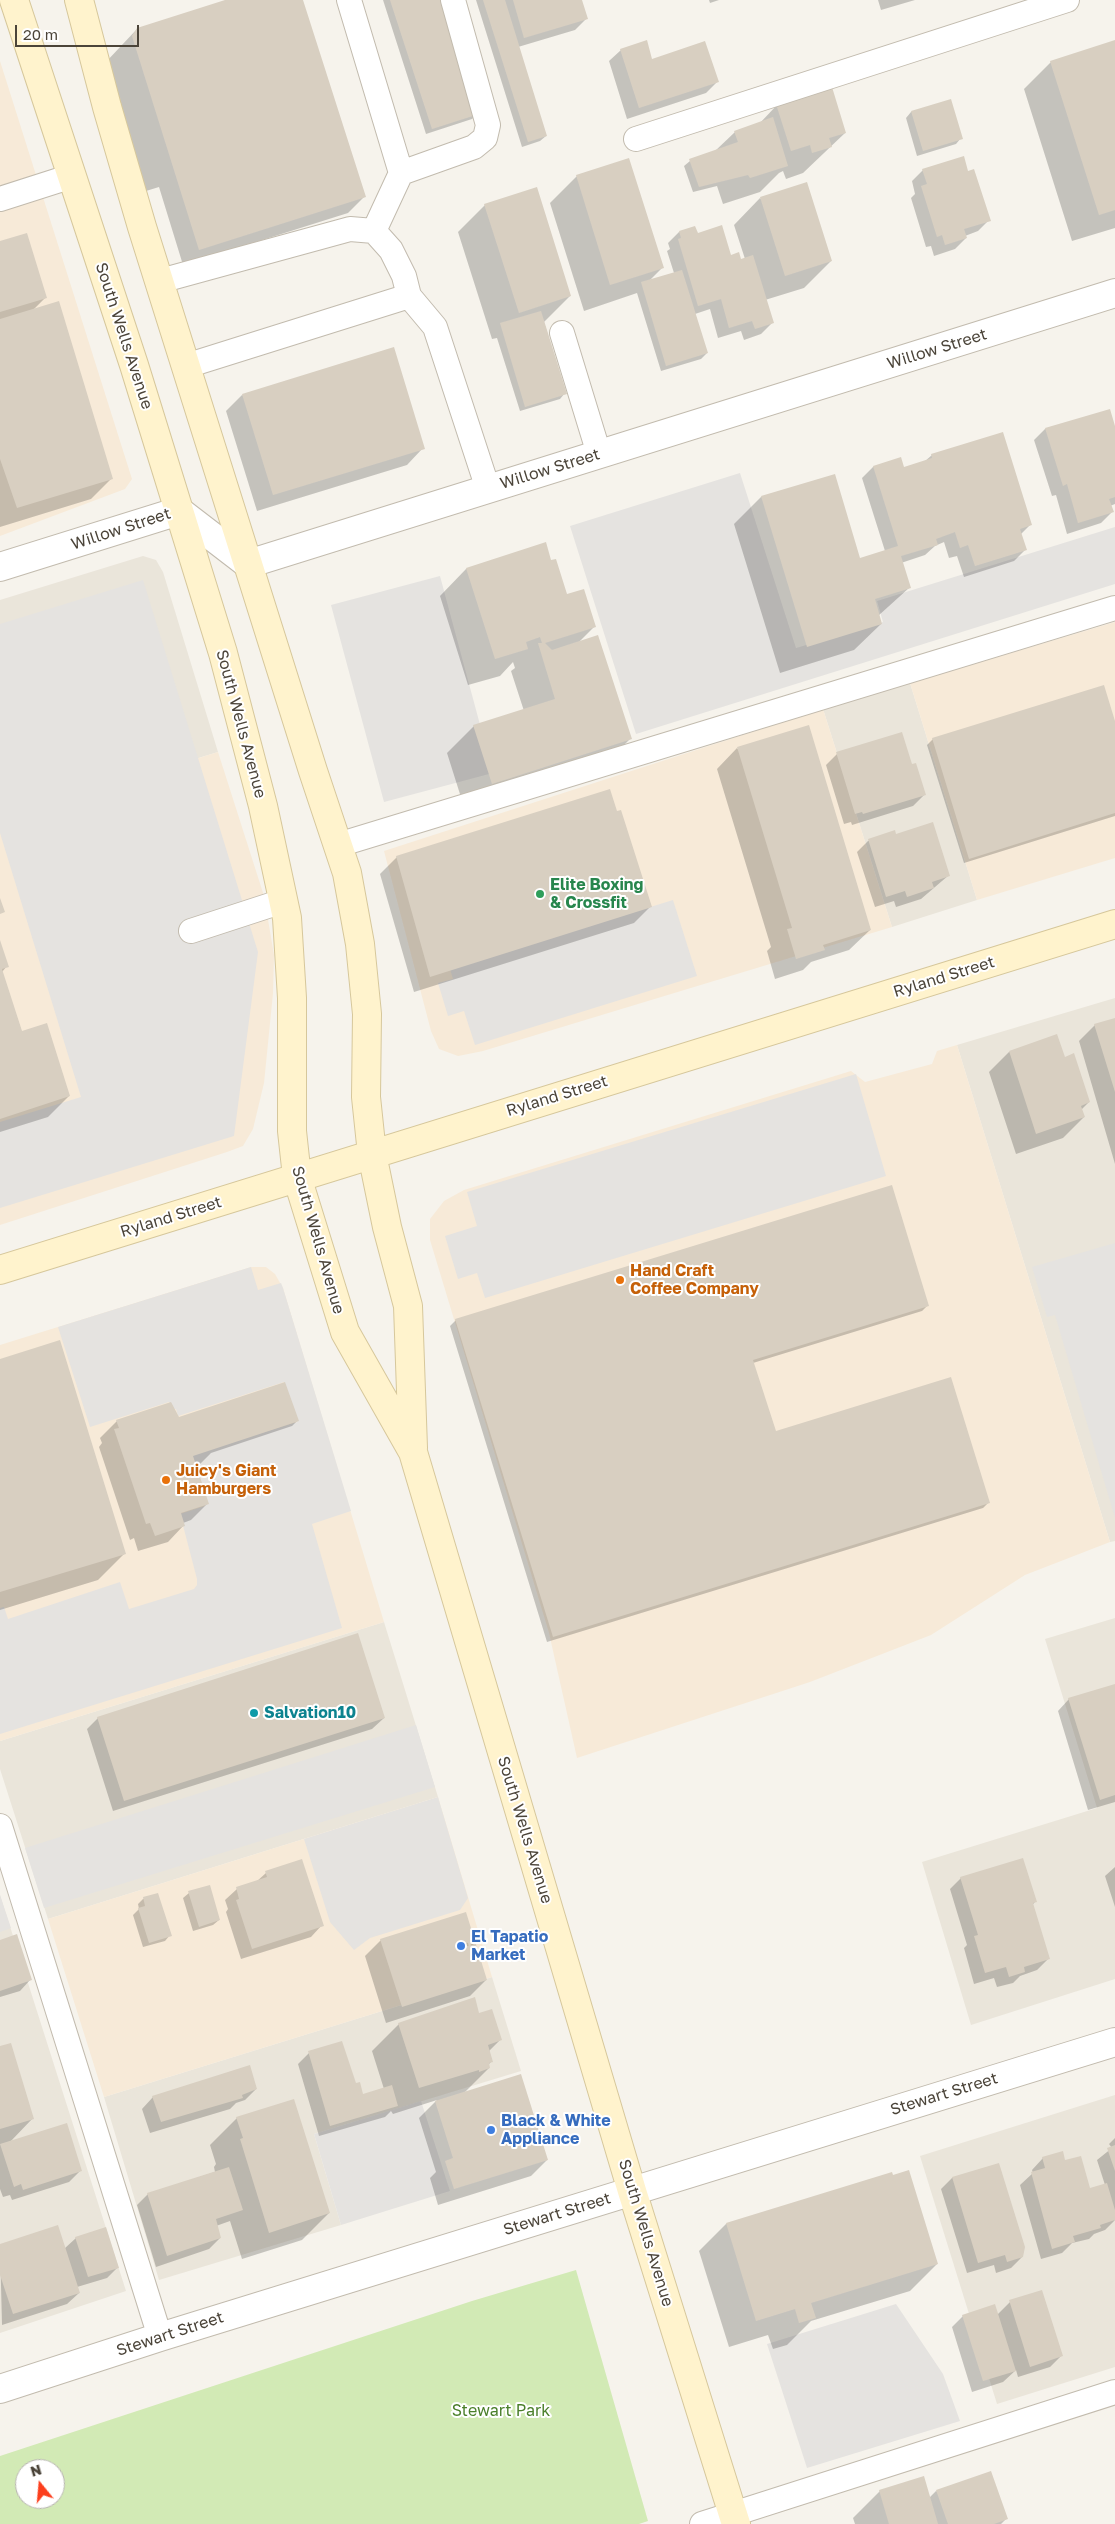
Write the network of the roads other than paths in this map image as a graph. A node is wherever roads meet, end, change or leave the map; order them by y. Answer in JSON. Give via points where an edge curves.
{"nodes":[{"id":1,"x":14,"y":0,"type":"edge"},
{"id":2,"x":79,"y":0,"type":"edge"},
{"id":3,"x":349,"y":0,"type":"edge"},
{"id":4,"x":453,"y":0,"type":"edge"},
{"id":5,"x":1067,"y":0,"type":"edge"},
{"id":6,"x":636,"y":139,"type":"dead end"},
{"id":7,"x":401,"y":173,"type":"junction"},
{"id":8,"x":72,"y":176,"type":"junction"},
{"id":9,"x":0,"y":199,"type":"edge"},
{"id":10,"x":374,"y":232,"type":"junction"},
{"id":11,"x":160,"y":281,"type":"junction"},
{"id":12,"x":1115,"y":293,"type":"edge"},
{"id":13,"x":409,"y":296,"type":"junction"},
{"id":14,"x":562,"y":333,"type":"dead end"},
{"id":15,"x":186,"y":366,"type":"junction"},
{"id":16,"x":598,"y":454,"type":"junction"},
{"id":17,"x":488,"y":489,"type":"junction"},
{"id":18,"x":179,"y":511,"type":"junction"},
{"id":19,"x":248,"y":564,"type":"junction"},
{"id":20,"x":0,"y":568,"type":"edge"},
{"id":21,"x":1115,"y":608,"type":"edge"},
{"id":22,"x":338,"y":845,"type":"junction"},
{"id":23,"x":283,"y":902,"type":"junction"},
{"id":24,"x":1115,"y":924,"type":"edge"},
{"id":25,"x":191,"y":931,"type":"dead end"},
{"id":26,"x":372,"y":1154,"type":"junction"},
{"id":27,"x":297,"y":1177,"type":"junction"},
{"id":28,"x":0,"y":1270,"type":"edge"},
{"id":29,"x":413,"y":1452,"type":"junction"},
{"id":30,"x":0,"y":1826,"type":"edge"},
{"id":31,"x":1115,"y":2042,"type":"edge"},
{"id":32,"x":632,"y":2191,"type":"junction"},
{"id":33,"x":160,"y":2337,"type":"junction"},
{"id":34,"x":0,"y":2389,"type":"edge"},
{"id":35,"x":1115,"y":2392,"type":"edge"},
{"id":36,"x":734,"y":2519,"type":"edge"},
{"id":37,"x":702,"y":2524,"type":"edge"}],
"edges":[{"from":1,"to":8,"type":"main road","name":"South Wells Avenue"},
{"from":2,"to":11,"type":"main road","name":"South Wells Avenue","via":[[107,107]]},
{"from":3,"to":7,"type":"lane"},
{"from":4,"to":7,"type":"lane","via":[[488,125],[485,138],[474,147]]},
{"from":5,"to":6,"type":"lane"},
{"from":7,"to":10,"type":"lane"},
{"from":8,"to":9,"type":"lane"},
{"from":8,"to":18,"type":"main road","name":"South Wells Avenue"},
{"from":10,"to":11,"type":"lane","via":[[350,229]]},
{"from":10,"to":13,"type":"lane","via":[[391,250],[404,276]]},
{"from":11,"to":15,"type":"main road","name":"South Wells Avenue"},
{"from":12,"to":16,"type":"street","name":"Willow Street"},
{"from":13,"to":15,"type":"lane"},
{"from":13,"to":17,"type":"lane","via":[[435,327]]},
{"from":14,"to":16,"type":"lane"},
{"from":15,"to":19,"type":"main road","name":"South Wells Avenue"},
{"from":16,"to":17,"type":"street","name":"Willow Street"},
{"from":17,"to":19,"type":"street","name":"Willow Street"},
{"from":18,"to":19,"type":"street","name":"Willow Street"},
{"from":18,"to":20,"type":"street","name":"Willow Street"},
{"from":18,"to":23,"type":"main road","name":"South Wells Avenue","via":[[223,653]]},
{"from":19,"to":22,"type":"main road","name":"South Wells Avenue"},
{"from":21,"to":22,"type":"lane"},
{"from":22,"to":26,"type":"main road","name":"South Wells Avenue","via":[[347,873],[360,944],[367,1014],[366,1097]]},
{"from":23,"to":25,"type":"lane"},
{"from":23,"to":27,"type":"main road","name":"South Wells Avenue","via":[[287,918],[291,988],[292,1131]]},
{"from":24,"to":26,"type":"main road","name":"Ryland Street"},
{"from":26,"to":27,"type":"main road","name":"Ryland Street"},
{"from":26,"to":29,"type":"main road","name":"South Wells Avenue","via":[[408,1306]]},
{"from":27,"to":28,"type":"main road","name":"Ryland Street"},
{"from":27,"to":29,"type":"main road","name":"South Wells Avenue","via":[[345,1332]]},
{"from":29,"to":32,"type":"main road","name":"South Wells Avenue"},
{"from":30,"to":33,"type":"lane"},
{"from":31,"to":32,"type":"street","name":"Stewart Street"},
{"from":32,"to":33,"type":"street","name":"Stewart Street"},
{"from":32,"to":36,"type":"main road","name":"South Wells Avenue"},
{"from":33,"to":34,"type":"street","name":"Stewart Street"},
{"from":35,"to":36,"type":"lane"},
{"from":36,"to":37,"type":"lane"}]}
